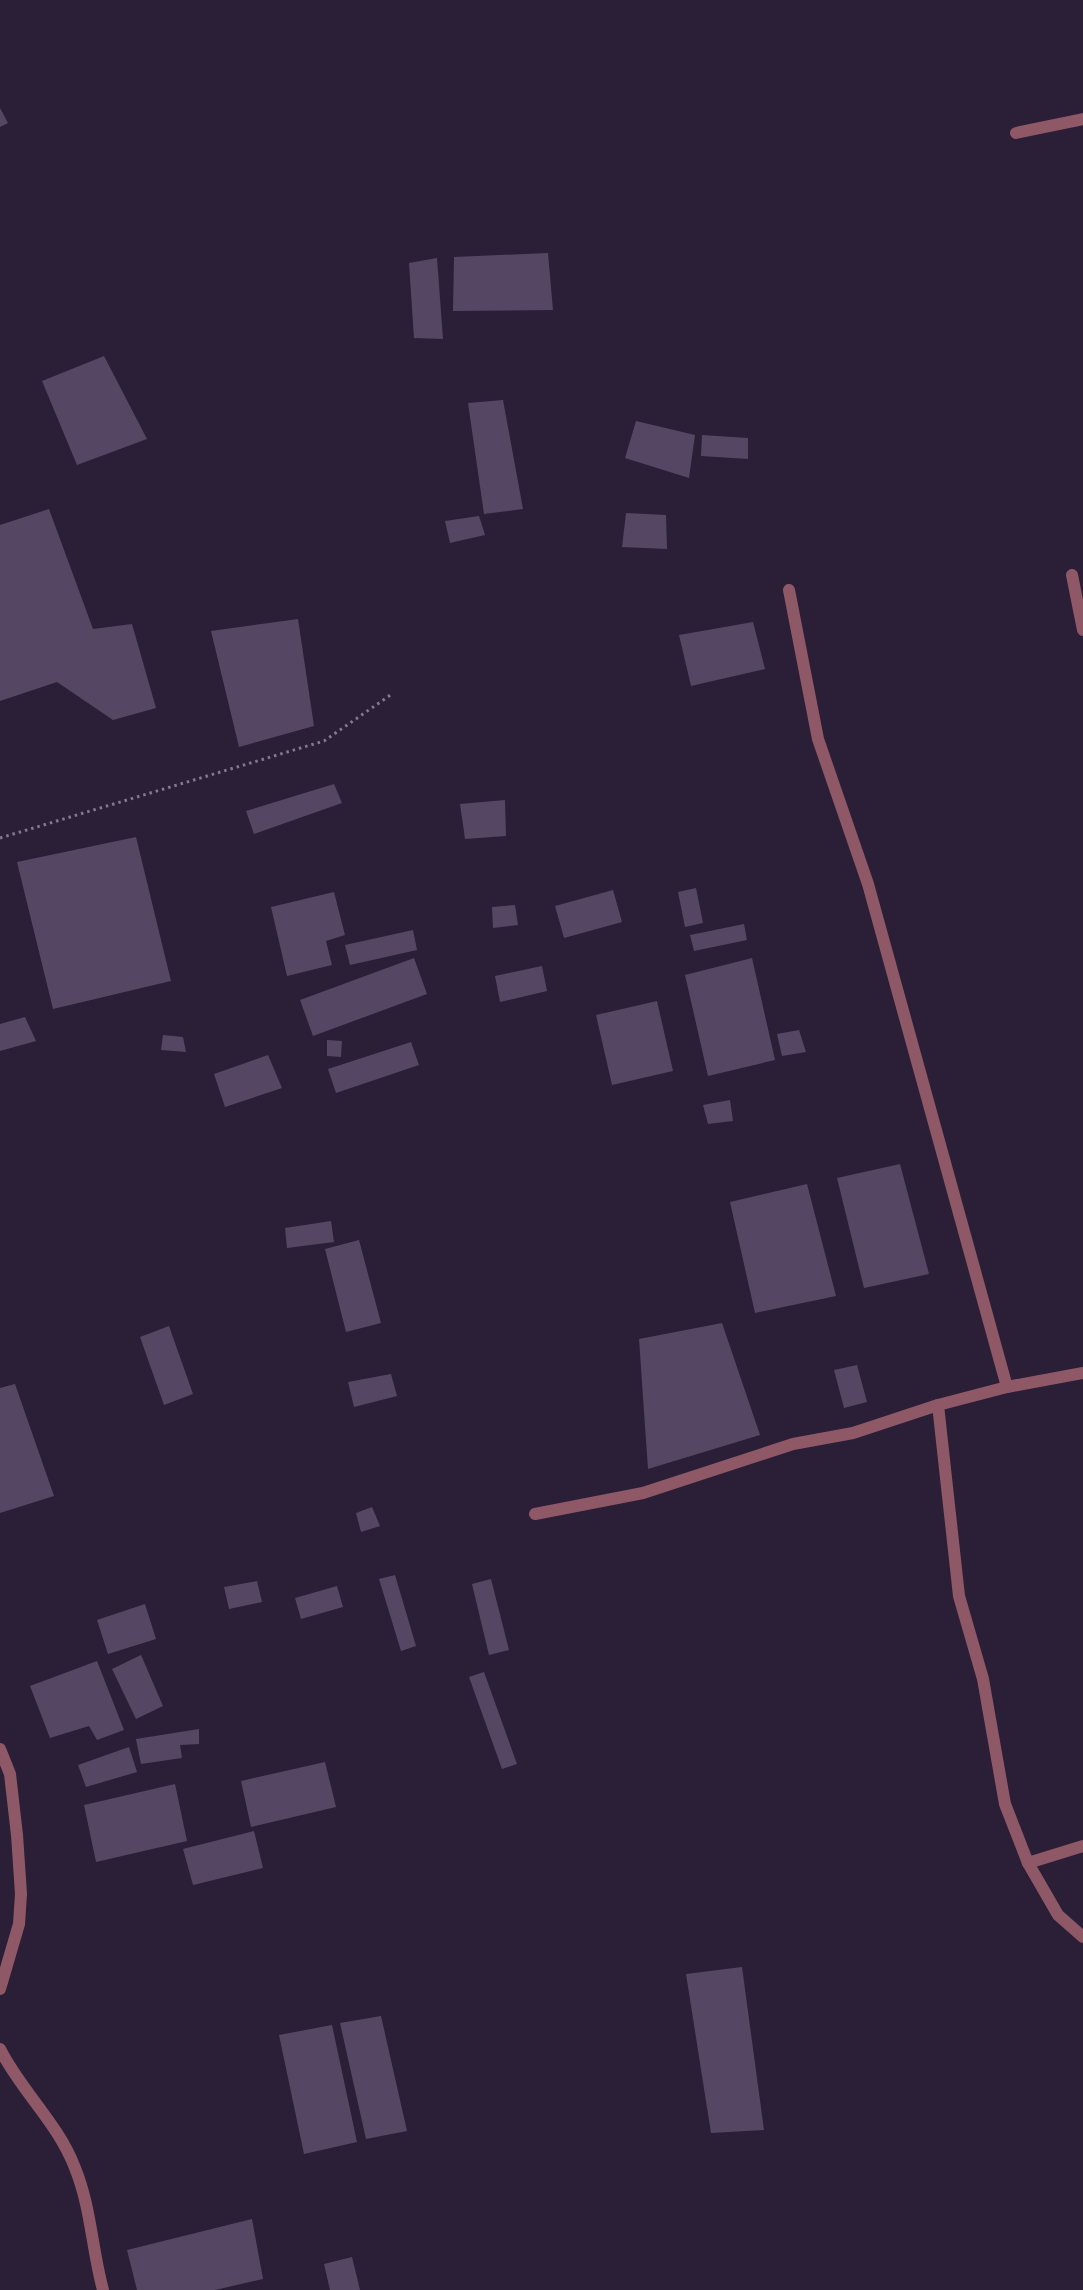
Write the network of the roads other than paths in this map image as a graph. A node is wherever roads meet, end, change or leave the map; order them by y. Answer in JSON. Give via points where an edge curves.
{"nodes":[{"id":1,"x":1083,"y":119,"type":"edge"},
{"id":2,"x":1016,"y":133,"type":"dead end"},
{"id":3,"x":1072,"y":575,"type":"dead end"},
{"id":4,"x":789,"y":590,"type":"dead end"},
{"id":5,"x":1083,"y":630,"type":"edge"},
{"id":6,"x":1083,"y":1373,"type":"edge"},
{"id":7,"x":1007,"y":1386,"type":"junction"},
{"id":8,"x":938,"y":1405,"type":"junction"},
{"id":9,"x":535,"y":1514,"type":"dead end"},
{"id":10,"x":0,"y":1749,"type":"edge"},
{"id":11,"x":1083,"y":1846,"type":"edge"},
{"id":12,"x":1028,"y":1863,"type":"junction"},
{"id":13,"x":1083,"y":1937,"type":"edge"},
{"id":14,"x":0,"y":1988,"type":"edge"},
{"id":15,"x":0,"y":2049,"type":"edge"},
{"id":16,"x":103,"y":2290,"type":"edge"}],
"edges":[{"from":1,"to":2,"type":"street"},
{"from":3,"to":5,"type":"street"},
{"from":4,"to":7,"type":"street","via":[[818,739],[868,884]]},
{"from":6,"to":7,"type":"street"},
{"from":7,"to":8,"type":"street"},
{"from":8,"to":9,"type":"street","via":[[853,1433],[793,1444],[643,1493]]},
{"from":8,"to":12,"type":"street","via":[[959,1596],[983,1679],[1005,1804]]},
{"from":10,"to":14,"type":"street","via":[[10,1774],[21,1894],[19,1924]]},
{"from":11,"to":12,"type":"street"},
{"from":12,"to":13,"type":"street","via":[[1058,1915]]},
{"from":15,"to":16,"type":"street","via":[[11,2072],[47,2116],[75,2167]]}]}
